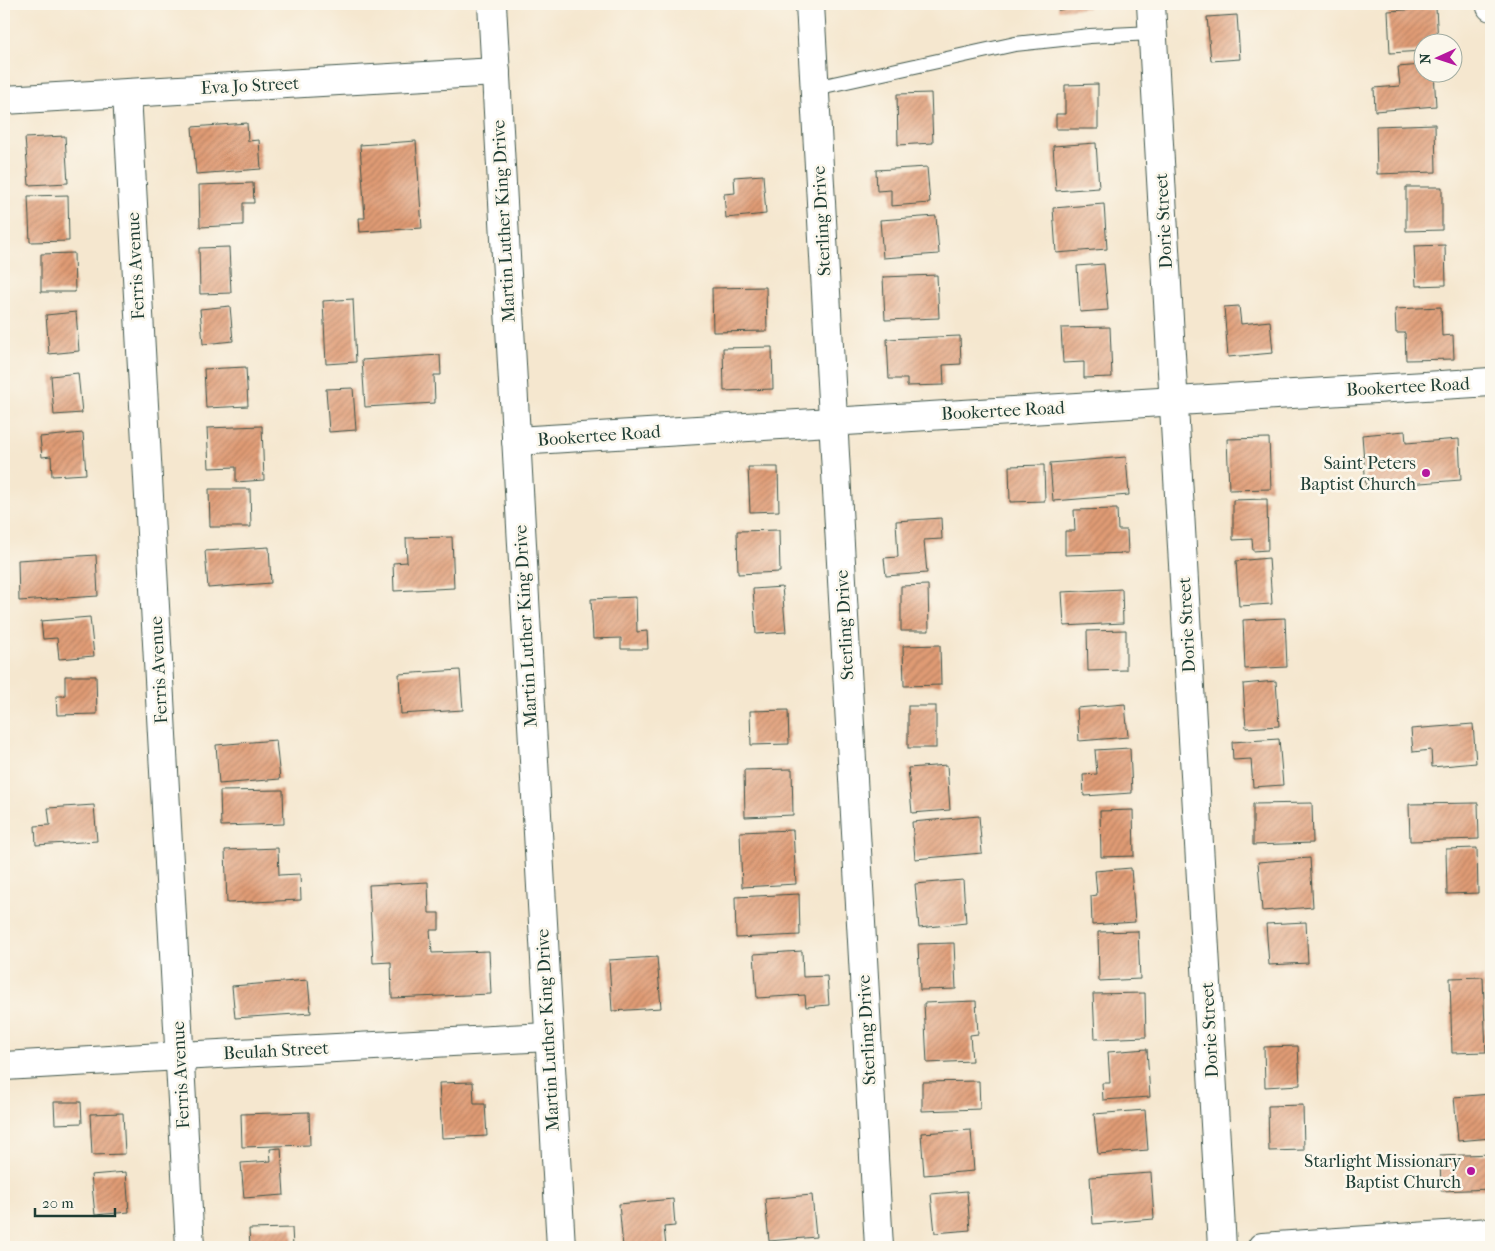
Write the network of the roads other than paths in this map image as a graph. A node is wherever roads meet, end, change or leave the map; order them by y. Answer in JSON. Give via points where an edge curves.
{"nodes":[{"id":1,"x":492,"y":4,"type":"edge"},
{"id":2,"x":810,"y":4,"type":"edge"},
{"id":3,"x":1151,"y":4,"type":"edge"},
{"id":4,"x":1153,"y":33,"type":"junction"},
{"id":5,"x":496,"y":72,"type":"junction"},
{"id":6,"x":815,"y":88,"type":"junction"},
{"id":7,"x":127,"y":94,"type":"junction"},
{"id":8,"x":4,"y":100,"type":"edge"},
{"id":9,"x":1491,"y":382,"type":"edge"},
{"id":10,"x":1174,"y":401,"type":"junction"},
{"id":11,"x":833,"y":421,"type":"junction"},
{"id":12,"x":516,"y":441,"type":"junction"},
{"id":13,"x":548,"y":1037,"type":"junction"},
{"id":14,"x":180,"y":1056,"type":"junction"},
{"id":15,"x":4,"y":1066,"type":"edge"},
{"id":16,"x":1491,"y":1232,"type":"edge"},
{"id":17,"x":190,"y":1247,"type":"edge"},
{"id":18,"x":561,"y":1247,"type":"edge"},
{"id":19,"x":879,"y":1247,"type":"edge"},
{"id":20,"x":1222,"y":1247,"type":"edge"},
{"id":21,"x":1262,"y":1247,"type":"edge"}],
"edges":[{"from":1,"to":5,"type":"street","name":"Martin Luther King Drive"},
{"from":2,"to":6,"type":"street","name":"Sterling Drive"},
{"from":3,"to":4,"type":"street","name":"Dorie Street"},
{"from":4,"to":6,"type":"lane","via":[[1015,44]]},
{"from":4,"to":10,"type":"street","name":"Dorie Street"},
{"from":5,"to":7,"type":"street","name":"Eva Jo Street"},
{"from":5,"to":12,"type":"street","name":"Martin Luther King Drive"},
{"from":6,"to":11,"type":"street","name":"Sterling Drive"},
{"from":7,"to":8,"type":"street","name":"Eva Jo Street"},
{"from":7,"to":14,"type":"street","name":"Ferris Avenue"},
{"from":9,"to":10,"type":"street","name":"Bookertee Road"},
{"from":10,"to":11,"type":"street","name":"Bookertee Road"},
{"from":10,"to":20,"type":"street","name":"Dorie Street"},
{"from":11,"to":12,"type":"street","name":"Bookertee Road"},
{"from":11,"to":19,"type":"street","name":"Sterling Drive"},
{"from":12,"to":13,"type":"street","name":"Martin Luther King Drive"},
{"from":13,"to":14,"type":"street","name":"Beulah Street"},
{"from":13,"to":18,"type":"street","name":"Martin Luther King Drive"},
{"from":14,"to":15,"type":"street","name":"Beulah Street"},
{"from":14,"to":17,"type":"street","name":"Ferris Avenue"},
{"from":16,"to":21,"type":"street"}]}
